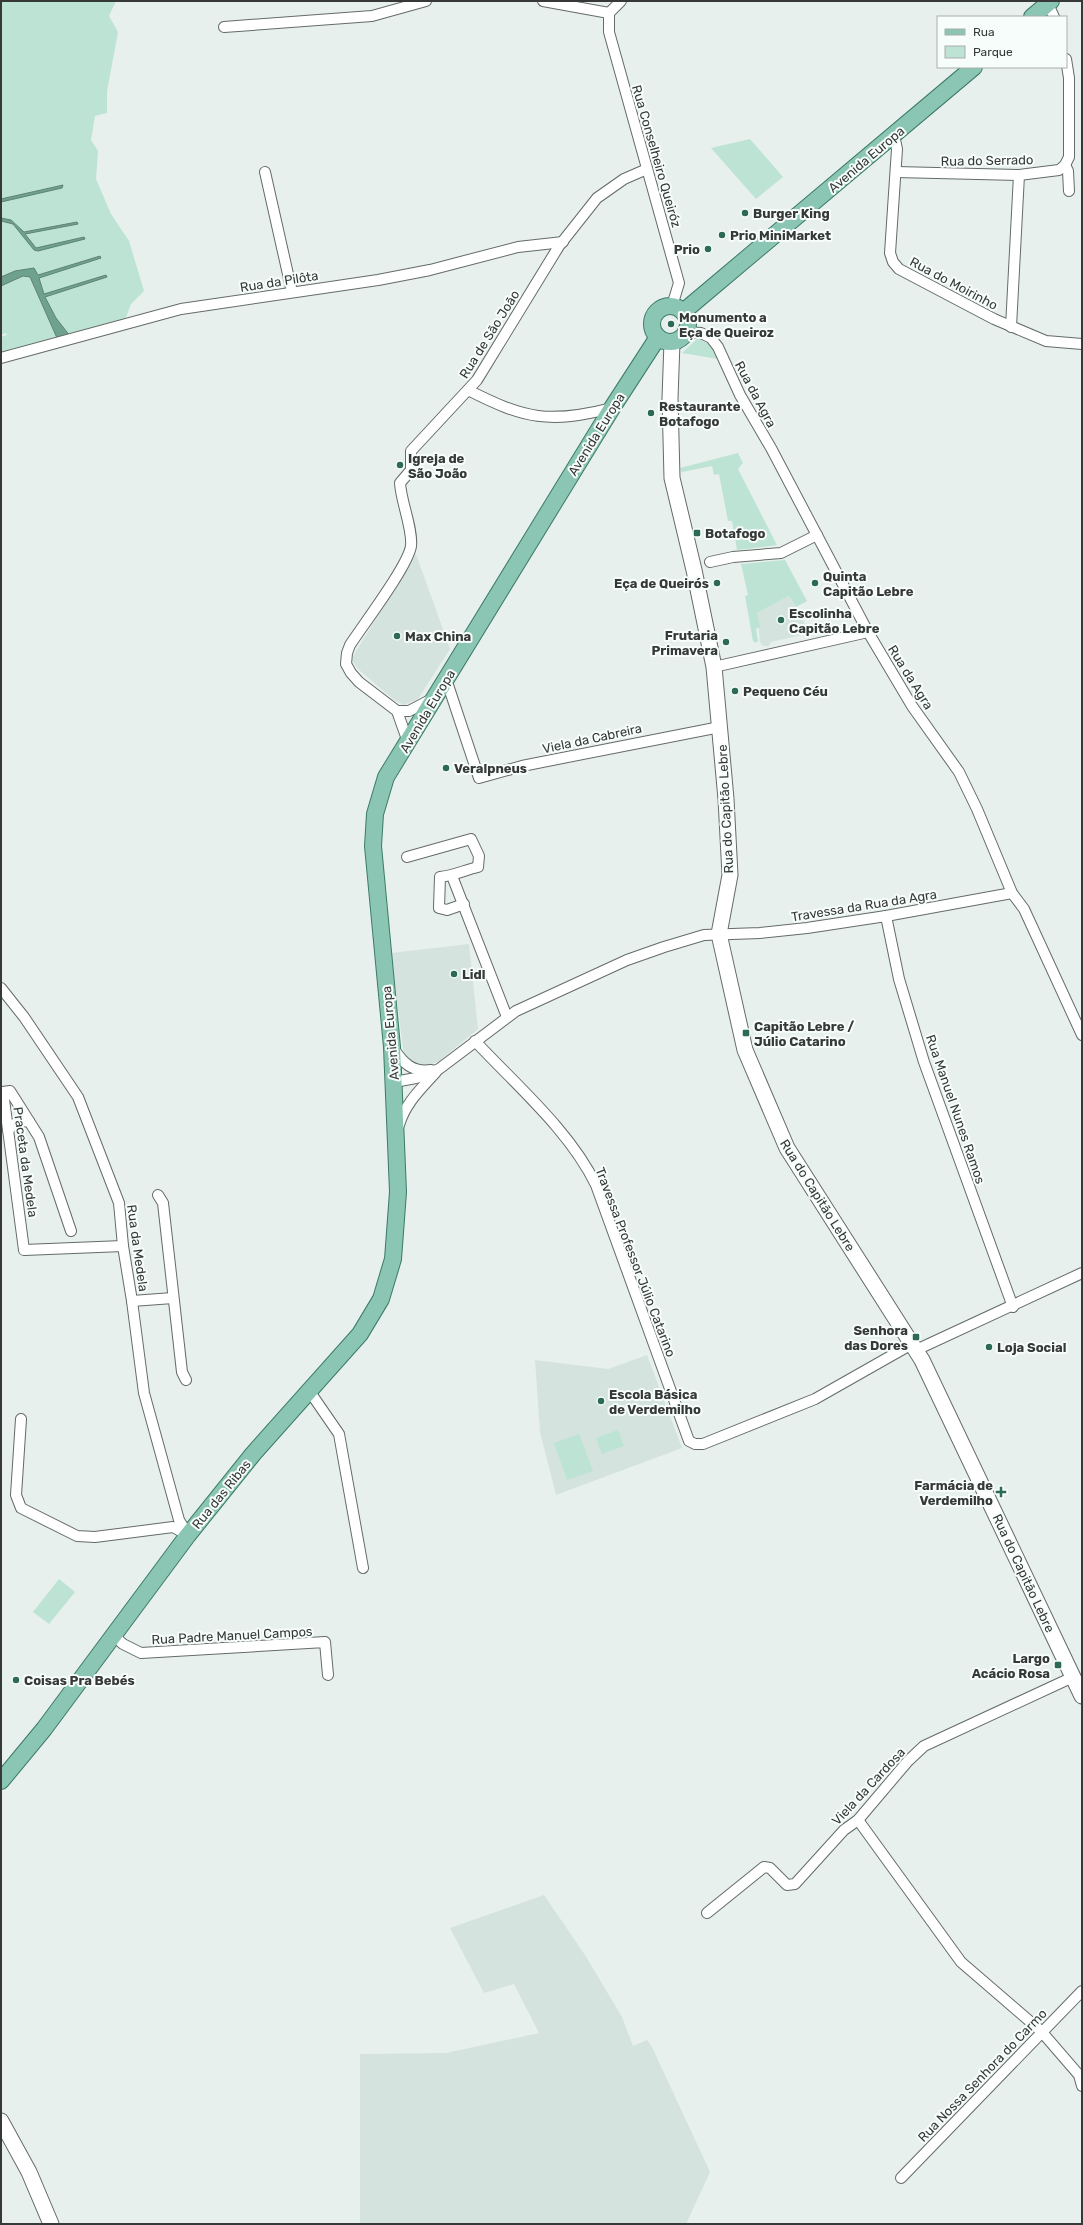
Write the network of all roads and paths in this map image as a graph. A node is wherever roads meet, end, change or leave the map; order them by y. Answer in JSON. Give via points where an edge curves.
{"nodes":[{"id":1,"x":426,"y":1,"type":"edge"},
{"id":2,"x":543,"y":1,"type":"edge"},
{"id":3,"x":621,"y":1,"type":"edge"},
{"id":4,"x":1051,"y":7,"type":"edge"},
{"id":5,"x":609,"y":13,"type":"junction"},
{"id":6,"x":1034,"y":16,"type":"edge"},
{"id":7,"x":224,"y":27,"type":"dead end"},
{"id":8,"x":1067,"y":65,"type":"edge"},
{"id":9,"x":973,"y":68,"type":"edge"},
{"id":10,"x":894,"y":135,"type":"junction"},
{"id":11,"x":1065,"y":165,"type":"junction"},
{"id":12,"x":647,"y":169,"type":"junction"},
{"id":13,"x":264,"y":172,"type":"dead end"},
{"id":14,"x":896,"y":172,"type":"junction"},
{"id":15,"x":1019,"y":175,"type":"junction"},
{"id":16,"x":1069,"y":191,"type":"dead end"},
{"id":17,"x":563,"y":242,"type":"junction"},
{"id":18,"x":292,"y":292,"type":"junction"},
{"id":19,"x":678,"y":309,"type":"junction"},
{"id":20,"x":1012,"y":327,"type":"junction"},
{"id":21,"x":686,"y":332,"type":"junction"},
{"id":22,"x":665,"y":340,"type":"junction"},
{"id":23,"x":1082,"y":344,"type":"edge"},
{"id":24,"x":1,"y":358,"type":"edge"},
{"id":25,"x":468,"y":390,"type":"junction"},
{"id":26,"x":612,"y":408,"type":"junction"},
{"id":27,"x":817,"y":534,"type":"junction"},
{"id":28,"x":710,"y":562,"type":"dead end"},
{"id":29,"x":868,"y":632,"type":"junction"},
{"id":30,"x":714,"y":667,"type":"junction"},
{"id":31,"x":446,"y":679,"type":"junction"},
{"id":32,"x":436,"y":695,"type":"junction"},
{"id":33,"x":397,"y":711,"type":"junction"},
{"id":34,"x":720,"y":727,"type":"junction"},
{"id":35,"x":408,"y":742,"type":"junction"},
{"id":36,"x":407,"y":857,"type":"dead end"},
{"id":37,"x":452,"y":876,"type":"junction"},
{"id":38,"x":1012,"y":893,"type":"junction"},
{"id":39,"x":464,"y":904,"type":"junction"},
{"id":40,"x":886,"y":916,"type":"junction"},
{"id":41,"x":719,"y":934,"type":"junction"},
{"id":42,"x":1,"y":988,"type":"edge"},
{"id":43,"x":507,"y":1017,"type":"junction"},
{"id":44,"x":1082,"y":1035,"type":"edge"},
{"id":45,"x":475,"y":1041,"type":"junction"},
{"id":46,"x":392,"y":1048,"type":"junction"},
{"id":47,"x":439,"y":1069,"type":"junction"},
{"id":48,"x":394,"y":1082,"type":"junction"},
{"id":49,"x":420,"y":1088,"type":"junction"},
{"id":50,"x":29,"y":1121,"type":"junction"},
{"id":51,"x":8,"y":1130,"type":"junction"},
{"id":52,"x":396,"y":1136,"type":"junction"},
{"id":53,"x":398,"y":1192,"type":"joint"},
{"id":54,"x":158,"y":1195,"type":"dead end"},
{"id":55,"x":71,"y":1231,"type":"dead end"},
{"id":56,"x":123,"y":1246,"type":"junction"},
{"id":57,"x":1082,"y":1273,"type":"edge"},
{"id":58,"x":173,"y":1298,"type":"junction"},
{"id":59,"x":132,"y":1301,"type":"junction"},
{"id":60,"x":1013,"y":1307,"type":"junction"},
{"id":61,"x":914,"y":1347,"type":"junction"},
{"id":62,"x":186,"y":1380,"type":"dead end"},
{"id":63,"x":310,"y":1392,"type":"junction"},
{"id":64,"x":21,"y":1419,"type":"dead end"},
{"id":65,"x":188,"y":1535,"type":"junction"},
{"id":66,"x":363,"y":1568,"type":"dead end"},
{"id":67,"x":113,"y":1635,"type":"junction"},
{"id":68,"x":328,"y":1675,"type":"dead end"},
{"id":69,"x":1073,"y":1677,"type":"junction"},
{"id":70,"x":1082,"y":1696,"type":"edge"},
{"id":71,"x":1,"y":1781,"type":"edge"},
{"id":72,"x":858,"y":1820,"type":"junction"},
{"id":73,"x":707,"y":1913,"type":"dead end"},
{"id":74,"x":1082,"y":1991,"type":"edge"},
{"id":75,"x":1041,"y":2032,"type":"junction"},
{"id":76,"x":1082,"y":2086,"type":"edge"},
{"id":77,"x":1,"y":2121,"type":"edge"},
{"id":78,"x":901,"y":2178,"type":"dead end"},
{"id":79,"x":51,"y":2224,"type":"edge"}],
"edges":[{"from":1,"to":7,"type":"street","via":[[372,16]]},
{"from":2,"to":5,"type":"street"},
{"from":3,"to":5,"type":"street"},
{"from":4,"to":6,"type":"main road"},
{"from":5,"to":12,"type":"street","name":"Rua Conselheiro Queiróz","via":[[609,32]]},
{"from":8,"to":11,"type":"street","via":[[1070,157]]},
{"from":9,"to":10,"type":"main road","name":"Avenida Europa"},
{"from":10,"to":14,"type":"street","name":"Rua do Moirinho","via":[[897,149]]},
{"from":10,"to":19,"type":"main road","name":"Avenida Europa"},
{"from":11,"to":15,"type":"street","name":"Rua do Serrado","via":[[1059,170]]},
{"from":11,"to":16,"type":"street","via":[[1068,171]]},
{"from":12,"to":17,"type":"street","name":"Rua de São João","via":[[624,178],[597,198]]},
{"from":12,"to":19,"type":"street","name":"Rua Conselheiro Queiróz","via":[[679,283]]},
{"from":13,"to":18,"type":"street"},
{"from":14,"to":15,"type":"street","name":"Rua do Serrado"},
{"from":14,"to":20,"type":"street","name":"Rua do Moirinho","via":[[890,253],[893,262],[899,269]]},
{"from":15,"to":20,"type":"street"},
{"from":17,"to":18,"type":"street","name":"Rua da Pilôta","via":[[518,247],[430,270],[378,280]]},
{"from":17,"to":25,"type":"street","name":"Rua de São João"},
{"from":18,"to":24,"type":"street","name":"Rua da Pilôta","via":[[181,309]]},
{"from":19,"to":21,"type":"main road","via":[[688,321]]},
{"from":19,"to":22,"type":"main road","name":"Avenida Europa","via":[[661,308],[654,317],[652,328]]},
{"from":20,"to":23,"type":"street","name":"Rua do Moirinho","via":[[1046,340]]},
{"from":21,"to":22,"type":"main road","name":"Avenida Europa","via":[[679,340]]},
{"from":21,"to":27,"type":"street","name":"Rua da Agra","via":[[702,333],[711,338],[718,347],[740,395]]},
{"from":22,"to":26,"type":"main road","name":"Avenida Europa"},
{"from":22,"to":30,"type":"main road","name":"Rua do Capitão Lebre","via":[[670,398],[672,478]]},
{"from":25,"to":26,"type":"street","via":[[493,403],[533,417],[584,415]]},
{"from":25,"to":33,"type":"street","name":"Rua de São João","via":[[411,451],[411,470],[400,483],[411,546],[402,567],[358,632],[347,654],[346,664],[359,682]]},
{"from":26,"to":31,"type":"main road","name":"Avenida Europa"},
{"from":27,"to":28,"type":"street","via":[[781,553],[733,557]]},
{"from":27,"to":29,"type":"street","name":"Rua da Agra"},
{"from":29,"to":30,"type":"street"},
{"from":29,"to":38,"type":"street","name":"Rua da Agra","via":[[912,706],[958,772]]},
{"from":30,"to":34,"type":"main road","name":"Rua do Capitão Lebre"},
{"from":31,"to":32,"type":"main road","name":"Avenida Europa"},
{"from":31,"to":34,"type":"street","name":"Viela da Cabreira","via":[[479,778],[530,764]]},
{"from":32,"to":33,"type":"street","via":[[420,707],[409,711]]},
{"from":32,"to":35,"type":"main road","name":"Avenida Europa"},
{"from":33,"to":35,"type":"street"},
{"from":34,"to":41,"type":"main road","name":"Rua do Capitão Lebre","via":[[730,875]]},
{"from":35,"to":46,"type":"main road","name":"Avenida Europa","via":[[386,777],[375,814],[373,846]]},
{"from":36,"to":37,"type":"street","via":[[471,839],[479,856],[478,867],[459,871]]},
{"from":37,"to":39,"type":"street"},
{"from":37,"to":39,"type":"street","via":[[440,877],[438,908],[447,910]]},
{"from":38,"to":40,"type":"street","name":"Travessa da Rua da Agra"},
{"from":38,"to":44,"type":"street","name":"Rua da Agra","via":[[1024,909]]},
{"from":39,"to":43,"type":"street"},
{"from":40,"to":41,"type":"street","name":"Travessa da Rua da Agra","via":[[760,933]]},
{"from":40,"to":60,"type":"street","name":"Rua Manuel Nunes Ramos","via":[[899,979],[924,1062]]},
{"from":41,"to":43,"type":"street","name":"Travessa da Rua da Agra","via":[[704,935],[627,960],[557,991]]},
{"from":41,"to":61,"type":"main road","name":"Rua do Capitão Lebre","via":[[745,1050],[787,1148]]},
{"from":42,"to":56,"type":"street","name":"Rua da Medela","via":[[24,1017],[78,1097],[119,1203]]},
{"from":43,"to":45,"type":"street","name":"Travessa da Rua da Agra"},
{"from":45,"to":47,"type":"street","name":"Travessa da Rua da Agra"},
{"from":45,"to":61,"type":"street","name":"Travessa Professor Júlio Catarino","via":[[573,1145],[586,1165],[689,1441],[703,1444],[783,1414],[831,1392]]},
{"from":46,"to":47,"type":"street","via":[[402,1062],[414,1069]]},
{"from":46,"to":48,"type":"main road","name":"Avenida Europa"},
{"from":47,"to":48,"type":"street","via":[[416,1078]]},
{"from":47,"to":49,"type":"street"},
{"from":48,"to":49,"type":"street"},
{"from":48,"to":52,"type":"main road","name":"Avenida Europa"},
{"from":49,"to":52,"type":"street","via":[[403,1112]]},
{"from":50,"to":51,"type":"street","via":[[17,1122]]},
{"from":50,"to":51,"type":"street","name":"Praceta da Medela","via":[[10,1091],[3,1092]]},
{"from":50,"to":55,"type":"street","name":"Praceta da Medela","via":[[39,1137]]},
{"from":51,"to":56,"type":"street","name":"Praceta da Medela","via":[[24,1250]]},
{"from":52,"to":53,"type":"main road","name":"Avenida Europa"},
{"from":53,"to":63,"type":"main road","name":"Rua das Ribas","via":[[393,1259],[381,1298],[360,1334]]},
{"from":54,"to":58,"type":"street","via":[[162,1203]]},
{"from":56,"to":59,"type":"street","name":"Rua da Medela"},
{"from":57,"to":60,"type":"street"},
{"from":58,"to":59,"type":"street"},
{"from":58,"to":62,"type":"street","via":[[182,1372]]},
{"from":59,"to":65,"type":"street","name":"Rua da Medela","via":[[144,1393],[179,1520]]},
{"from":60,"to":61,"type":"street"},
{"from":61,"to":69,"type":"main road","name":"Rua do Capitão Lebre","via":[[1017,1556]]},
{"from":63,"to":65,"type":"main road","name":"Rua das Ribas","via":[[253,1454]]},
{"from":63,"to":66,"type":"street","via":[[339,1434]]},
{"from":64,"to":65,"type":"street","via":[[16,1495],[21,1508],[77,1536],[95,1537],[173,1527]]},
{"from":65,"to":67,"type":"main road","name":"Rua das Ribas"},
{"from":67,"to":68,"type":"street","name":"Rua Padre Manuel Campos","via":[[123,1644],[141,1653],[325,1642]]},
{"from":67,"to":71,"type":"main road","name":"Rua das Ribas","via":[[44,1729]]},
{"from":69,"to":70,"type":"main road","name":"Rua do Capitão Lebre"},
{"from":69,"to":72,"type":"street","name":"Viela da Cardosa","via":[[924,1746]]},
{"from":72,"to":73,"type":"street","name":"Viela da Cardosa","via":[[844,1830],[795,1884],[787,1885],[770,1868],[764,1867]]},
{"from":72,"to":75,"type":"street","via":[[961,1962]]},
{"from":74,"to":75,"type":"street","name":"Rua Nossa Senhora do Carmo"},
{"from":75,"to":76,"type":"street","via":[[1078,2075]]},
{"from":75,"to":78,"type":"street","name":"Rua Nossa Senhora do Carmo"},
{"from":77,"to":79,"type":"main road","via":[[29,2172]]}]}
